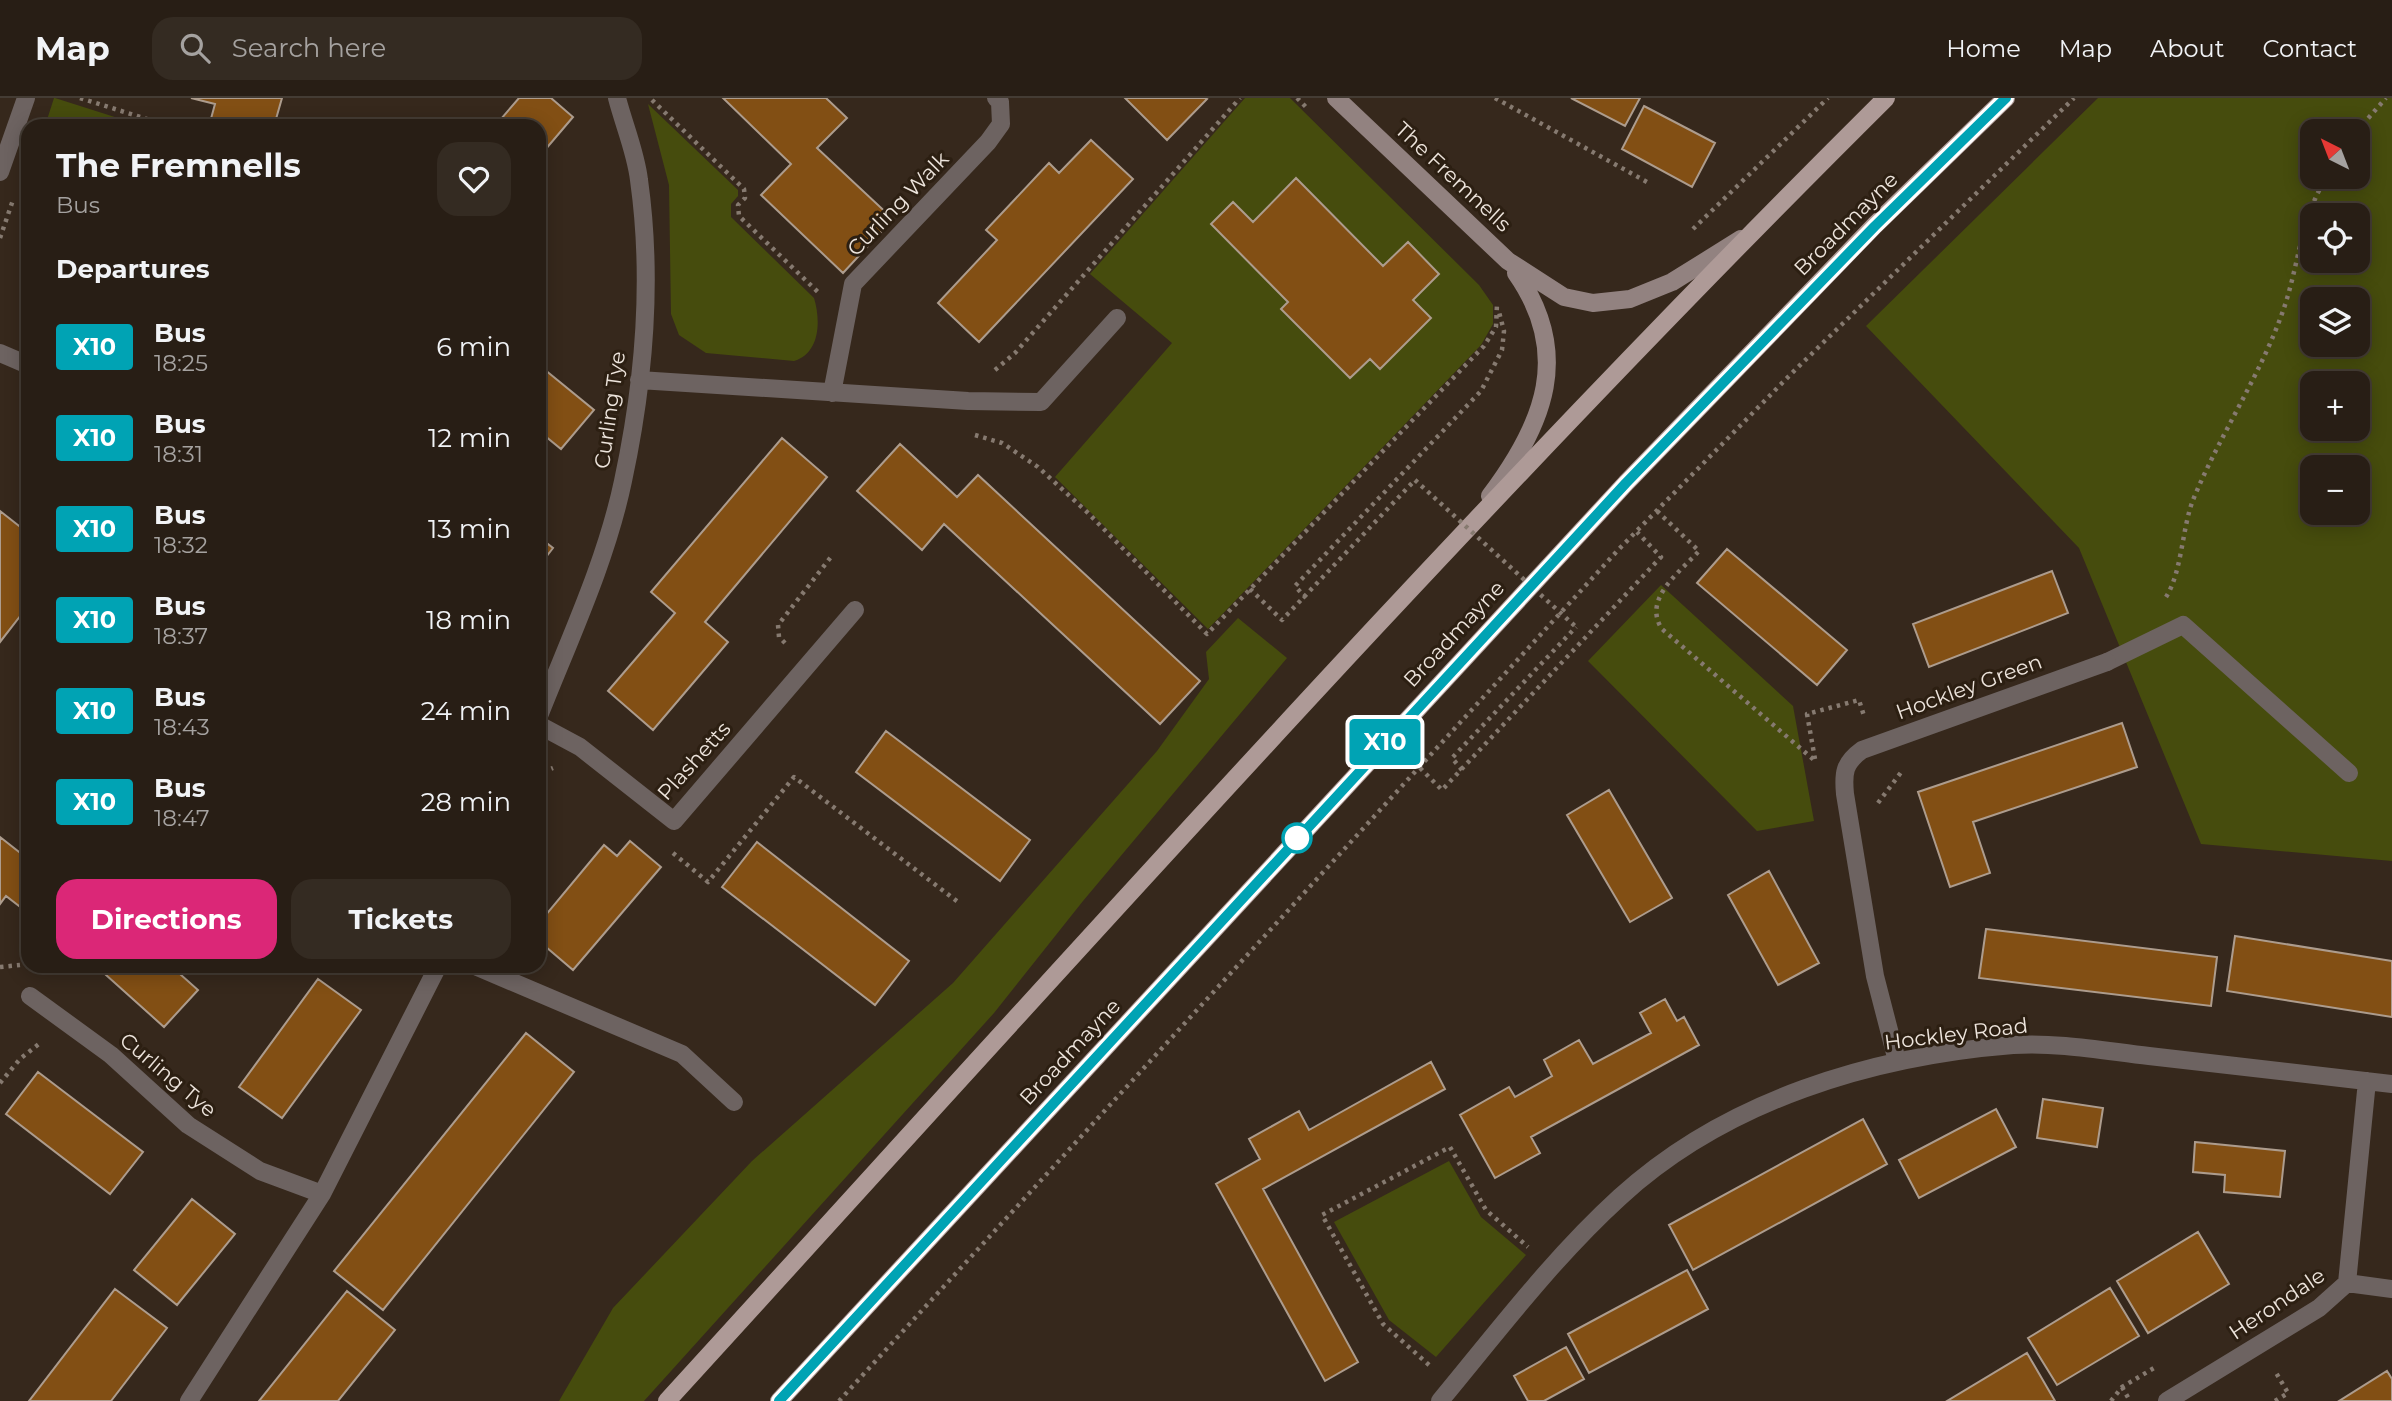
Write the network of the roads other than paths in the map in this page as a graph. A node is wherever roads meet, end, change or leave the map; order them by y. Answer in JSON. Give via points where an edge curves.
{"nodes":[{"id":1,"x":26,"y":98,"type":"edge"},
{"id":2,"x":617,"y":98,"type":"edge"},
{"id":3,"x":996,"y":98,"type":"edge"},
{"id":4,"x":1336,"y":98,"type":"edge"},
{"id":5,"x":1886,"y":98,"type":"edge"},
{"id":6,"x":2006,"y":98,"type":"edge"},
{"id":7,"x":0,"y":172,"type":"edge"},
{"id":8,"x":1749,"y":234,"type":"junction"},
{"id":9,"x":1508,"y":261,"type":"junction"},
{"id":10,"x":1117,"y":318,"type":"dead end"},
{"id":11,"x":0,"y":354,"type":"edge"},
{"id":12,"x":21,"y":362,"type":"edge"},
{"id":13,"x":639,"y":380,"type":"junction"},
{"id":14,"x":832,"y":393,"type":"junction"},
{"id":15,"x":1455,"y":543,"type":"junction"},
{"id":16,"x":855,"y":610,"type":"dead end"},
{"id":17,"x":546,"y":698,"type":"edge"},
{"id":18,"x":546,"y":729,"type":"edge"},
{"id":19,"x":2349,"y":773,"type":"dead end"},
{"id":20,"x":434,"y":973,"type":"edge"},
{"id":21,"x":491,"y":973,"type":"edge"},
{"id":22,"x":30,"y":996,"type":"dead end"},
{"id":23,"x":1897,"y":1061,"type":"junction"},
{"id":24,"x":2367,"y":1081,"type":"junction"},
{"id":25,"x":2392,"y":1084,"type":"edge"},
{"id":26,"x":734,"y":1102,"type":"dead end"},
{"id":27,"x":322,"y":1194,"type":"junction"},
{"id":28,"x":2347,"y":1283,"type":"junction"},
{"id":29,"x":2392,"y":1289,"type":"edge"},
{"id":30,"x":189,"y":1401,"type":"edge"},
{"id":31,"x":667,"y":1401,"type":"edge"},
{"id":32,"x":779,"y":1401,"type":"edge"},
{"id":33,"x":1440,"y":1401,"type":"edge"},
{"id":34,"x":2167,"y":1401,"type":"edge"}],
"edges":[{"from":1,"to":7,"type":"street"},
{"from":2,"to":13,"type":"street","name":"Curling Tye","via":[[639,177],[646,259]]},
{"from":3,"to":14,"type":"street","name":"Curling Walk","via":[[1001,124],[988,142],[853,285]]},
{"from":4,"to":9,"type":"street","name":"The Fremnells"},
{"from":5,"to":8,"type":"main road"},
{"from":6,"to":32,"type":"main road","name":"Broadmayne","via":[[1626,483]]},
{"from":8,"to":9,"type":"street","name":"The Fremnells","via":[[1672,282],[1630,299],[1593,303],[1564,297]]},
{"from":8,"to":15,"type":"main road"},
{"from":9,"to":15,"type":"street","name":"The Fremnells","via":[[1532,296],[1544,326],[1548,352],[1545,384],[1537,419],[1504,478]]},
{"from":10,"to":14,"type":"street","via":[[1041,402]]},
{"from":11,"to":12,"type":"street"},
{"from":13,"to":14,"type":"street"},
{"from":13,"to":17,"type":"street","name":"Curling Tye","via":[[623,483],[600,558]]},
{"from":15,"to":31,"type":"main road"},
{"from":16,"to":18,"type":"street","name":"Plashetts","via":[[674,821],[580,747]]},
{"from":19,"to":23,"type":"street","name":"Hockley Green","via":[[2183,625],[2107,662],[1862,750],[1848,760],[1843,775],[1875,976]]},
{"from":20,"to":27,"type":"street"},
{"from":21,"to":26,"type":"street","via":[[682,1054]]},
{"from":22,"to":27,"type":"street","name":"Curling Tye","via":[[111,1055],[188,1125],[260,1171]]},
{"from":23,"to":24,"type":"street","name":"Hockley Road","via":[[2015,1045]]},
{"from":23,"to":33,"type":"street","name":"Hockley Road","via":[[1796,1090],[1693,1141],[1622,1195],[1565,1251]]},
{"from":24,"to":25,"type":"street","name":"Hockley Road"},
{"from":24,"to":28,"type":"street","name":"Herondale"},
{"from":27,"to":30,"type":"street"},
{"from":28,"to":29,"type":"street"},
{"from":28,"to":34,"type":"street","name":"Herondale","via":[[2319,1308]]}]}
